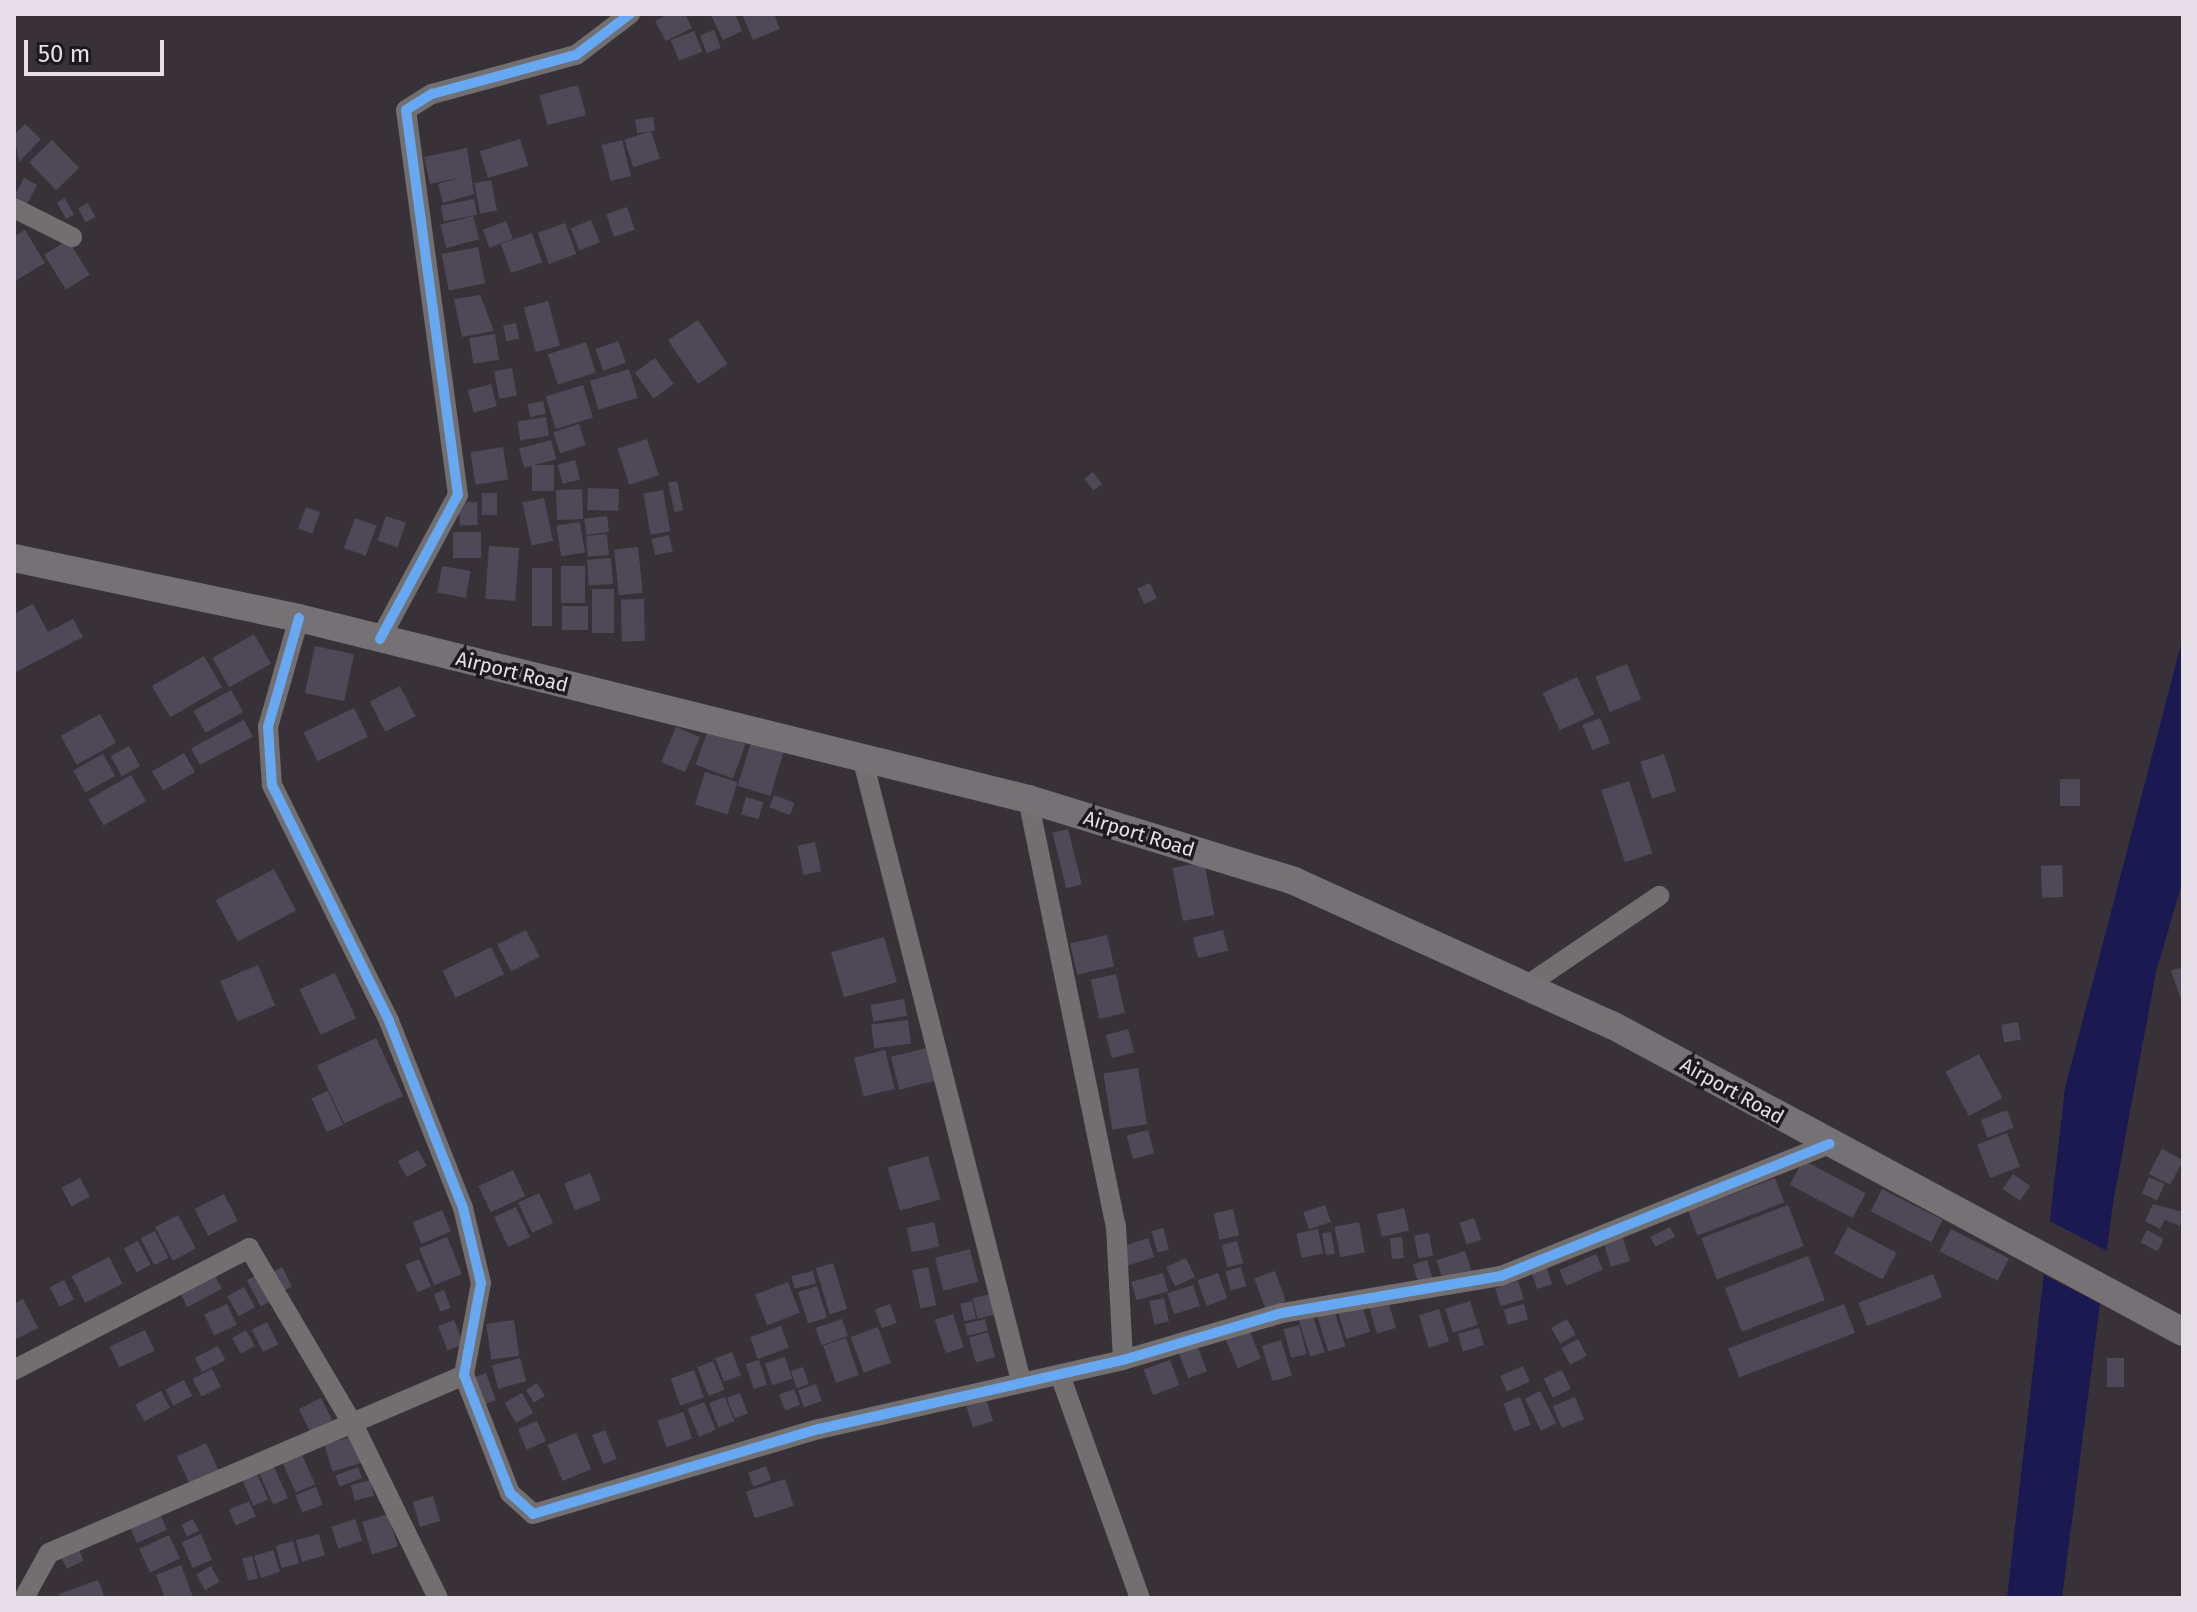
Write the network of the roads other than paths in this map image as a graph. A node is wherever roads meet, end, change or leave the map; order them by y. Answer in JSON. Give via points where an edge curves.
{"nodes":[{"id":1,"x":630,"y":14,"type":"edge"},
{"id":2,"x":14,"y":208,"type":"edge"},
{"id":3,"x":72,"y":237,"type":"dead end"},
{"id":4,"x":14,"y":558,"type":"edge"},
{"id":5,"x":299,"y":618,"type":"junction"},
{"id":6,"x":380,"y":639,"type":"junction"},
{"id":7,"x":863,"y":761,"type":"junction"},
{"id":8,"x":1028,"y":799,"type":"junction"},
{"id":9,"x":1659,"y":896,"type":"dead end"},
{"id":10,"x":1526,"y":986,"type":"junction"},
{"id":11,"x":1830,"y":1144,"type":"junction"},
{"id":12,"x":2183,"y":1332,"type":"edge"},
{"id":13,"x":1123,"y":1360,"type":"junction"},
{"id":14,"x":14,"y":1370,"type":"edge"},
{"id":15,"x":464,"y":1375,"type":"junction"},
{"id":16,"x":1060,"y":1375,"type":"junction"},
{"id":17,"x":1021,"y":1381,"type":"junction"},
{"id":18,"x":354,"y":1426,"type":"junction"},
{"id":19,"x":24,"y":1598,"type":"edge"},
{"id":20,"x":438,"y":1598,"type":"edge"},
{"id":21,"x":1140,"y":1598,"type":"edge"}],
"edges":[{"from":1,"to":6,"type":"street","via":[[576,55],[432,94],[406,110],[458,495]]},
{"from":2,"to":3,"type":"street"},
{"from":4,"to":5,"type":"main road","name":"Airport Road"},
{"from":5,"to":6,"type":"main road","name":"Airport Road"},
{"from":5,"to":15,"type":"street","via":[[268,727],[272,785],[389,1021],[463,1208],[481,1283]]},
{"from":6,"to":7,"type":"main road","name":"Airport Road"},
{"from":7,"to":8,"type":"main road","name":"Airport Road"},
{"from":7,"to":17,"type":"street"},
{"from":8,"to":10,"type":"main road","name":"Airport Road","via":[[1294,881]]},
{"from":8,"to":13,"type":"street","via":[[1116,1226]]},
{"from":9,"to":10,"type":"street"},
{"from":10,"to":11,"type":"main road","name":"Airport Road"},
{"from":11,"to":12,"type":"main road","name":"Airport Road"},
{"from":11,"to":13,"type":"street","via":[[1501,1276],[1282,1313]]},
{"from":13,"to":16,"type":"street"},
{"from":14,"to":18,"type":"street","via":[[249,1248]]},
{"from":15,"to":17,"type":"street","via":[[510,1493],[524,1509],[545,1515],[819,1429]]},
{"from":15,"to":18,"type":"street"},
{"from":16,"to":17,"type":"street"},
{"from":16,"to":21,"type":"street"},
{"from":18,"to":19,"type":"street","via":[[49,1553]]},
{"from":18,"to":20,"type":"street"}]}
